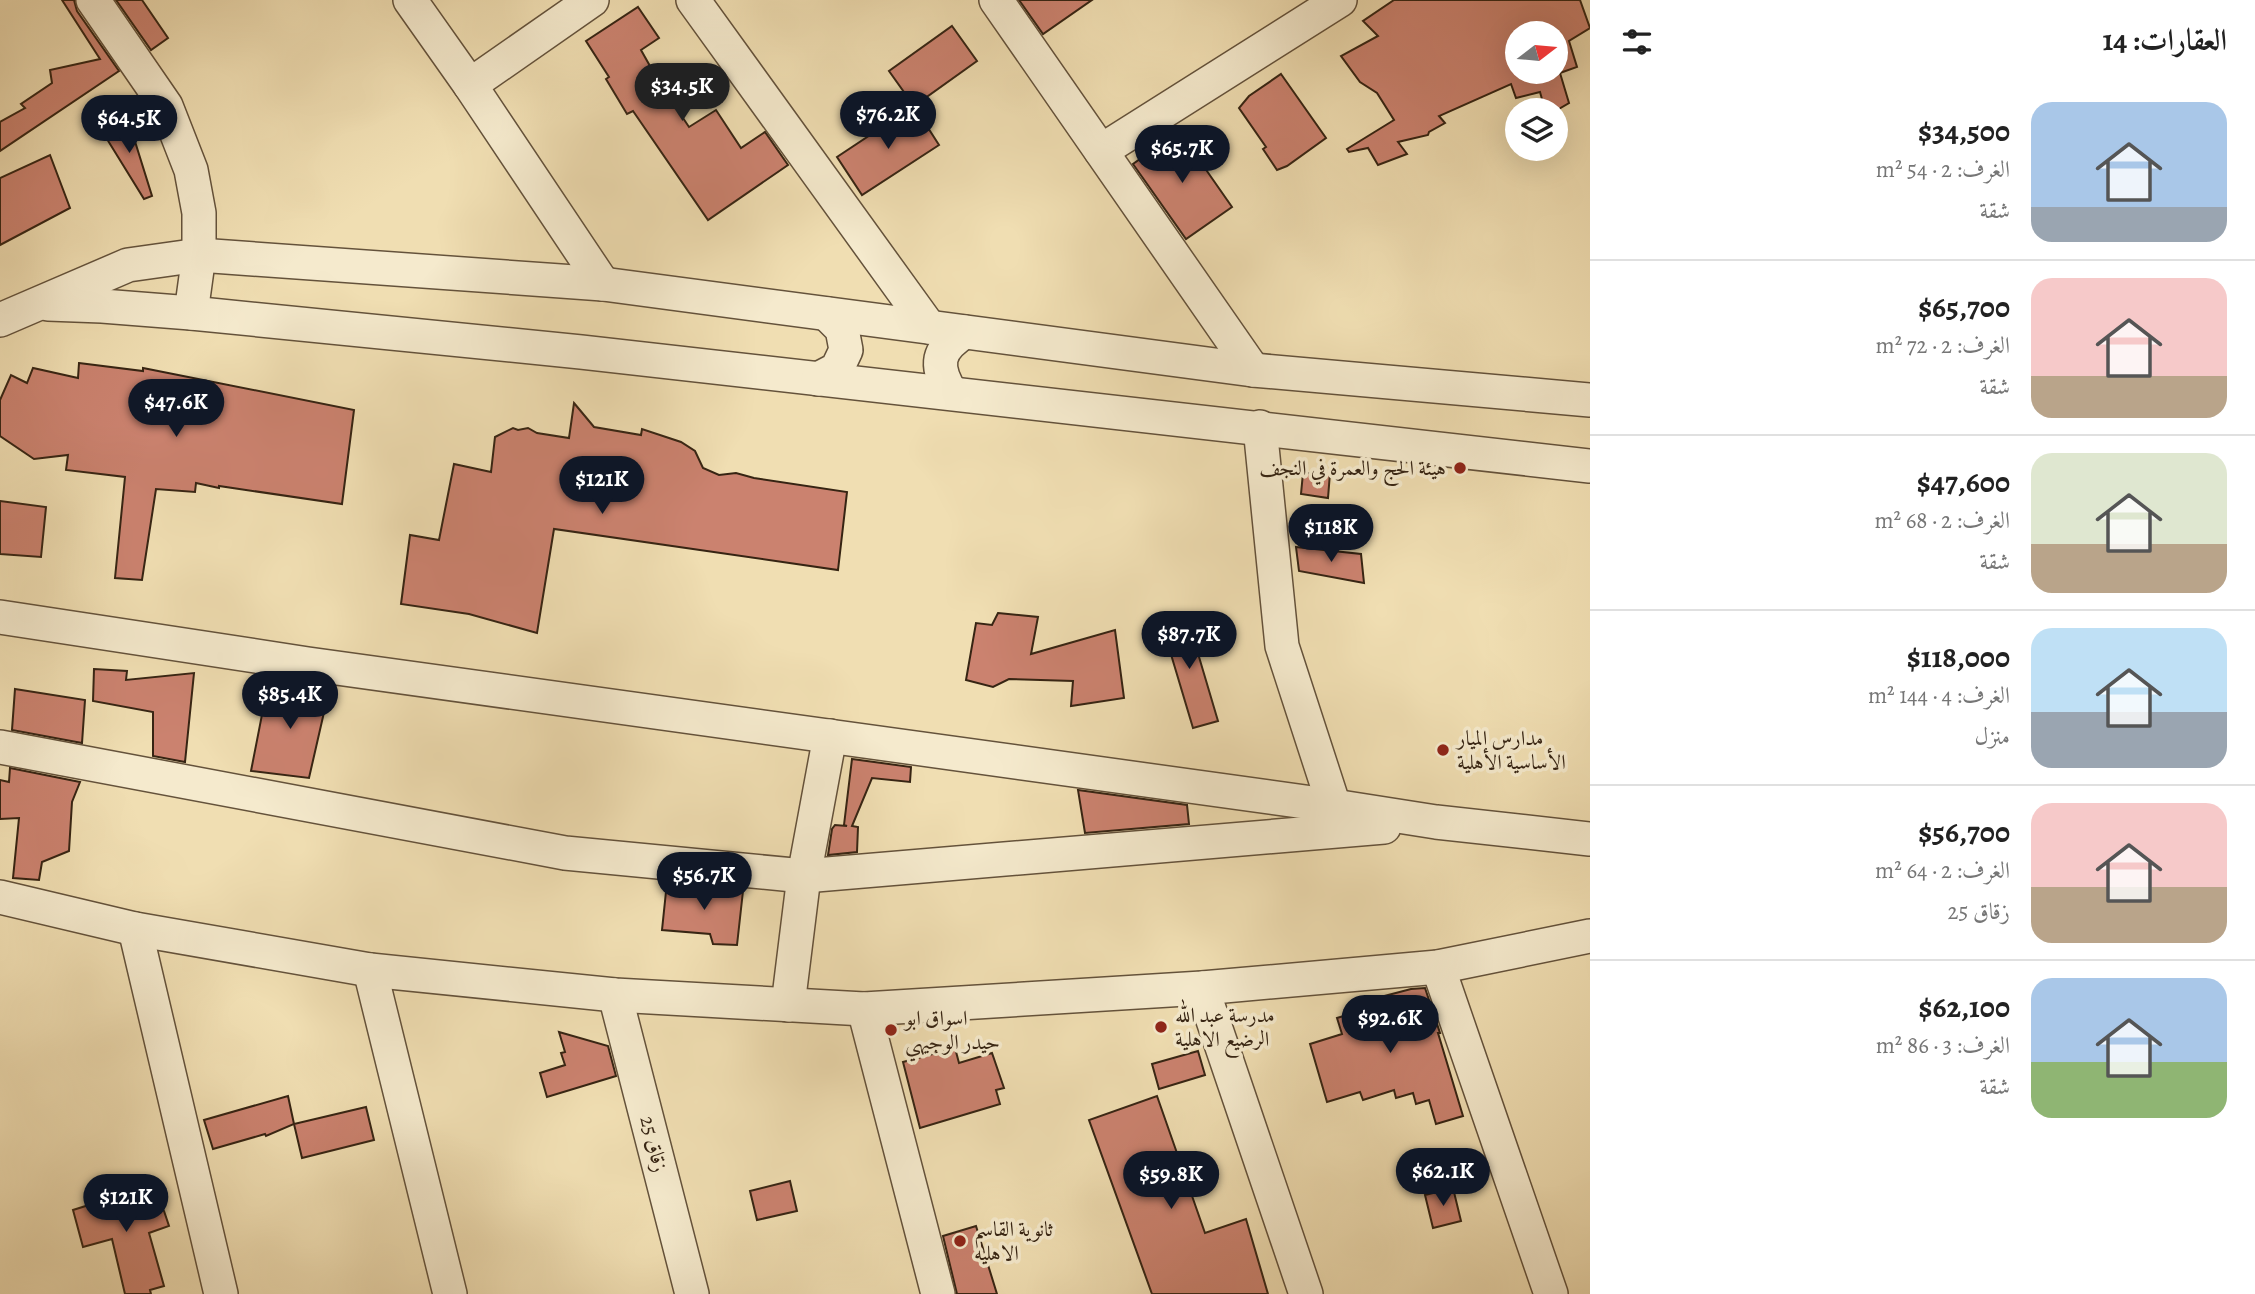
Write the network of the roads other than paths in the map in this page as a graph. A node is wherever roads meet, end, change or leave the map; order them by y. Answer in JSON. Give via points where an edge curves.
{"nodes":[{"id":1,"x":93,"y":0,"type":"edge"},
{"id":2,"x":410,"y":0,"type":"edge"},
{"id":3,"x":592,"y":0,"type":"edge"},
{"id":4,"x":693,"y":0,"type":"edge"},
{"id":5,"x":996,"y":0,"type":"edge"},
{"id":6,"x":1340,"y":0,"type":"edge"},
{"id":7,"x":470,"y":85,"type":"junction"},
{"id":8,"x":1101,"y":151,"type":"junction"},
{"id":9,"x":199,"y":256,"type":"junction"},
{"id":10,"x":603,"y":284,"type":"junction"},
{"id":11,"x":35,"y":304,"type":"junction"},
{"id":12,"x":191,"y":313,"type":"junction"},
{"id":13,"x":827,"y":314,"type":"junction"},
{"id":14,"x":0,"y":320,"type":"edge"},
{"id":15,"x":929,"y":327,"type":"junction"},
{"id":16,"x":964,"y":332,"type":"junction"},
{"id":17,"x":1253,"y":370,"type":"junction"},
{"id":18,"x":818,"y":379,"type":"junction"},
{"id":19,"x":951,"y":393,"type":"junction"},
{"id":20,"x":1590,"y":400,"type":"edge"},
{"id":21,"x":1260,"y":427,"type":"junction"},
{"id":22,"x":1590,"y":466,"type":"edge"},
{"id":23,"x":0,"y":617,"type":"edge"},
{"id":24,"x":830,"y":736,"type":"junction"},
{"id":25,"x":0,"y":747,"type":"edge"},
{"id":26,"x":1334,"y":806,"type":"junction"},
{"id":27,"x":1436,"y":822,"type":"junction"},
{"id":28,"x":1590,"y":839,"type":"edge"},
{"id":29,"x":804,"y":876,"type":"junction"},
{"id":30,"x":0,"y":897,"type":"edge"},
{"id":31,"x":135,"y":929,"type":"junction"},
{"id":32,"x":1590,"y":936,"type":"edge"},
{"id":33,"x":1438,"y":967,"type":"junction"},
{"id":34,"x":370,"y":970,"type":"junction"},
{"id":35,"x":1202,"y":988,"type":"junction"},
{"id":36,"x":615,"y":995,"type":"junction"},
{"id":37,"x":788,"y":1004,"type":"junction"},
{"id":38,"x":864,"y":1009,"type":"junction"},
{"id":39,"x":221,"y":1294,"type":"edge"},
{"id":40,"x":450,"y":1294,"type":"edge"},
{"id":41,"x":692,"y":1294,"type":"edge"},
{"id":42,"x":938,"y":1294,"type":"edge"},
{"id":43,"x":1306,"y":1294,"type":"edge"},
{"id":44,"x":1551,"y":1294,"type":"edge"}],
"edges":[{"from":1,"to":9,"type":"street","via":[[166,106],[191,170],[199,213]]},
{"from":2,"to":7,"type":"street"},
{"from":3,"to":7,"type":"street"},
{"from":4,"to":15,"type":"street"},
{"from":5,"to":8,"type":"street"},
{"from":6,"to":8,"type":"street"},
{"from":7,"to":10,"type":"street"},
{"from":8,"to":17,"type":"street"},
{"from":9,"to":10,"type":"street"},
{"from":9,"to":11,"type":"street","via":[[128,265]]},
{"from":9,"to":12,"type":"street"},
{"from":10,"to":13,"type":"street"},
{"from":11,"to":12,"type":"street"},
{"from":11,"to":14,"type":"street"},
{"from":12,"to":18,"type":"street"},
{"from":13,"to":15,"type":"street"},
{"from":13,"to":18,"type":"street","via":[[842,329],[846,350],[837,369]]},
{"from":15,"to":16,"type":"street"},
{"from":16,"to":17,"type":"street"},
{"from":16,"to":19,"type":"street","via":[[948,342],[940,358],[941,377]]},
{"from":17,"to":20,"type":"street"},
{"from":18,"to":19,"type":"street"},
{"from":19,"to":21,"type":"street"},
{"from":21,"to":22,"type":"street"},
{"from":21,"to":26,"type":"street","via":[[1282,646]]},
{"from":23,"to":24,"type":"street"},
{"from":24,"to":26,"type":"street"},
{"from":24,"to":29,"type":"street"},
{"from":25,"to":29,"type":"street","via":[[565,853]]},
{"from":26,"to":27,"type":"street"},
{"from":27,"to":28,"type":"street"},
{"from":27,"to":29,"type":"street"},
{"from":29,"to":37,"type":"street"},
{"from":30,"to":31,"type":"street"},
{"from":31,"to":34,"type":"street"},
{"from":31,"to":39,"type":"street"},
{"from":32,"to":33,"type":"street"},
{"from":33,"to":35,"type":"street"},
{"from":33,"to":44,"type":"street"},
{"from":34,"to":36,"type":"street"},
{"from":34,"to":40,"type":"street"},
{"from":35,"to":38,"type":"street"},
{"from":35,"to":43,"type":"street"},
{"from":36,"to":37,"type":"street"},
{"from":36,"to":41,"type":"street","name":"زقاق 25"},
{"from":37,"to":38,"type":"street"},
{"from":38,"to":42,"type":"street"}]}
